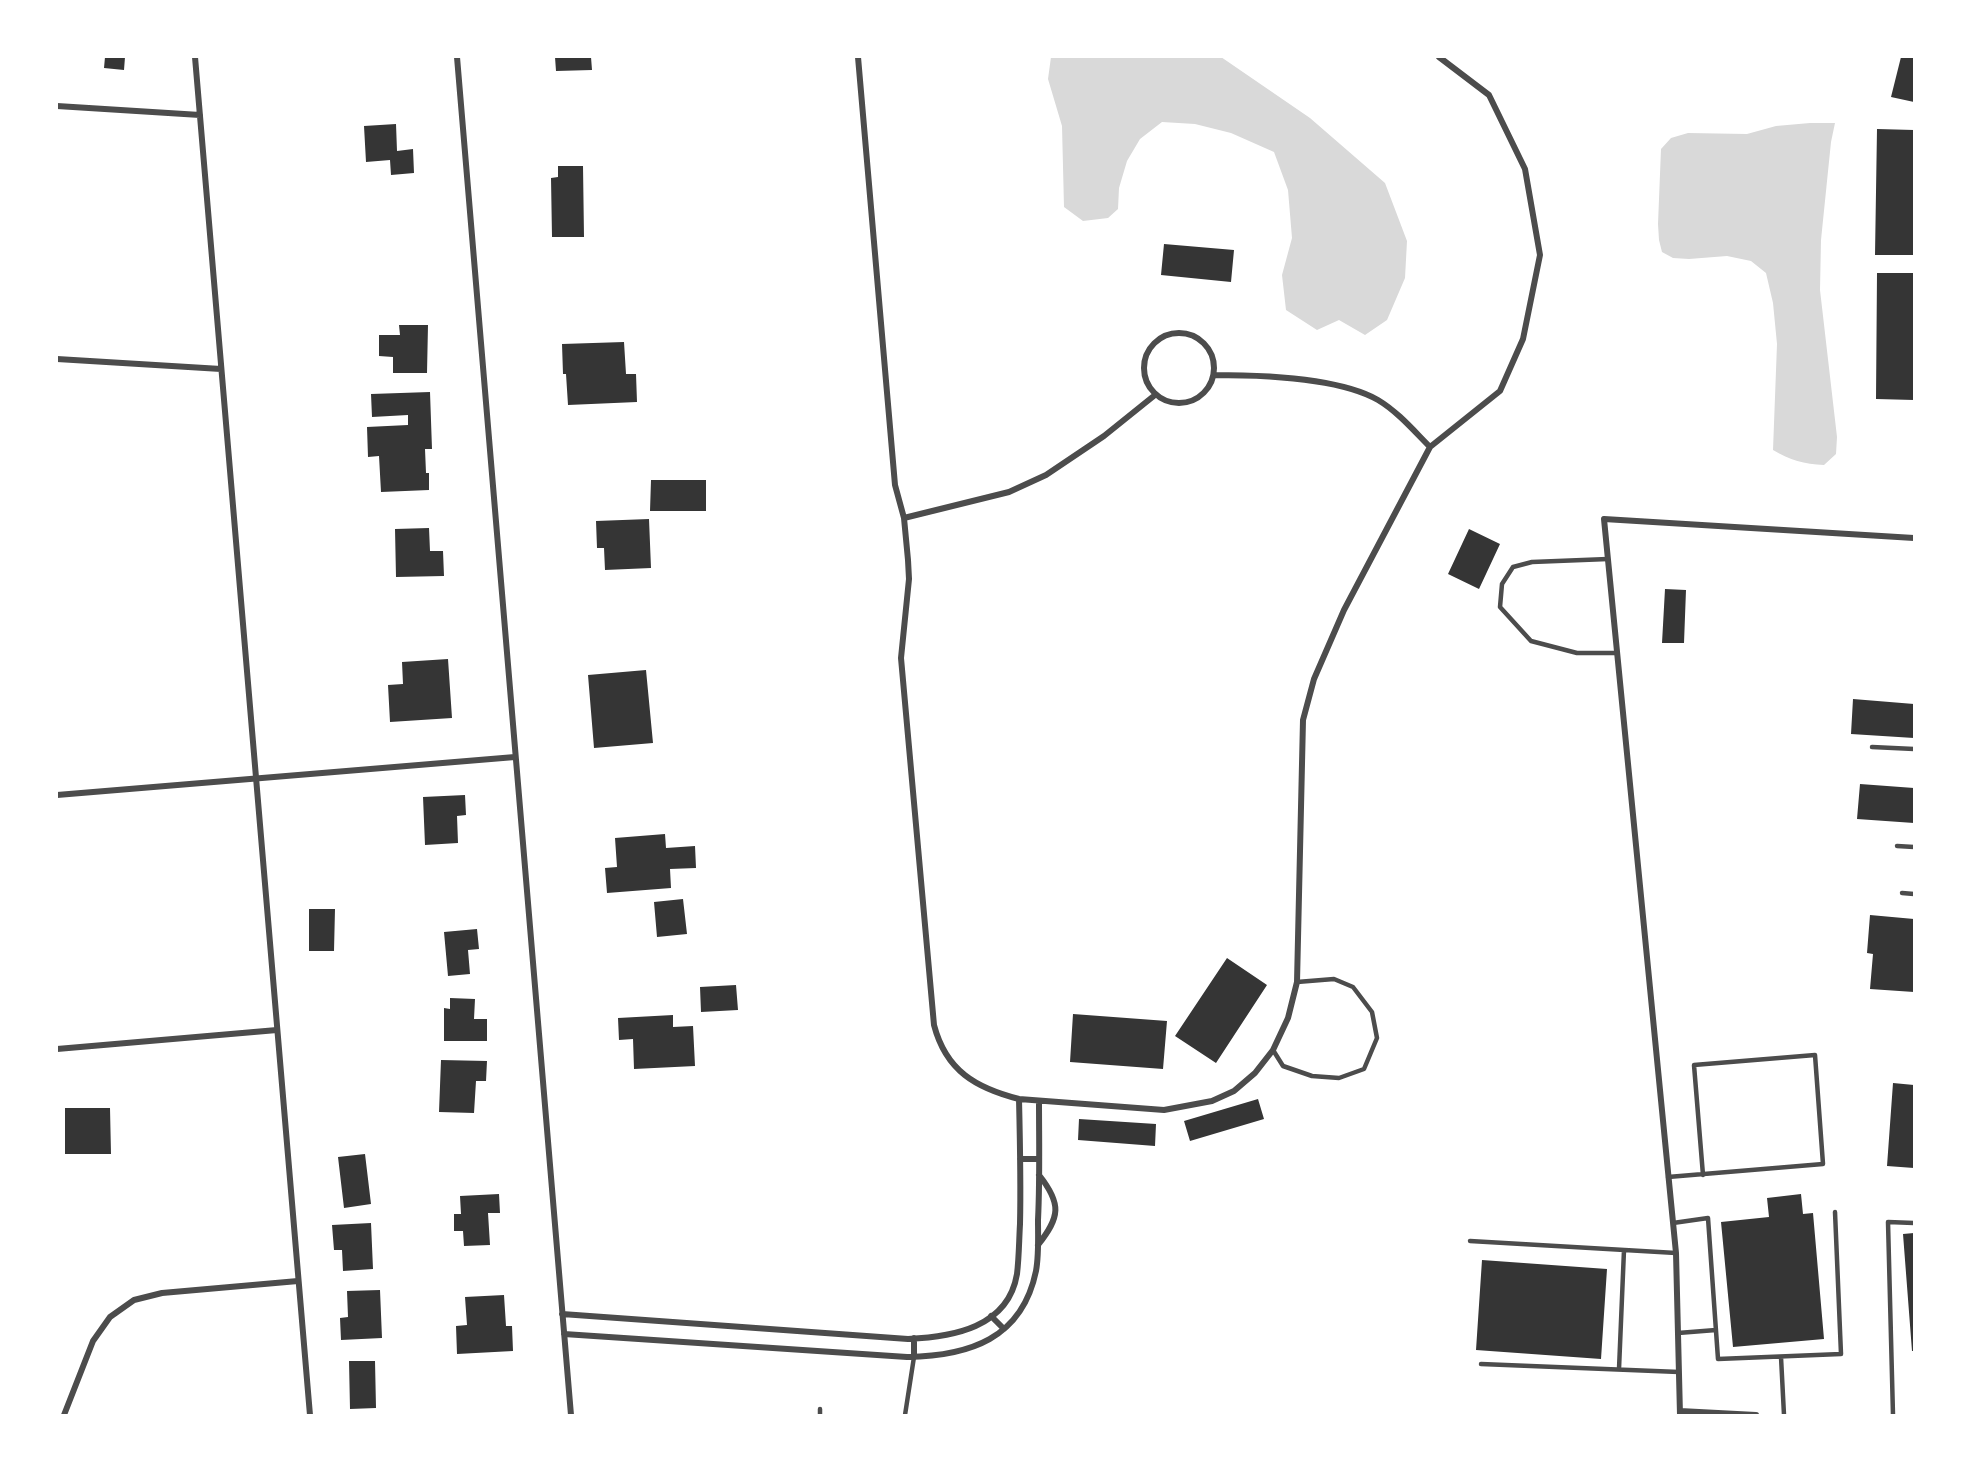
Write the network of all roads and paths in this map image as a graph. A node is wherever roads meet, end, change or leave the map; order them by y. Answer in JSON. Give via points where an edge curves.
{"nodes":[{"id":1,"x":195,"y":57,"type":"edge"},
{"id":2,"x":457,"y":57,"type":"edge"},
{"id":3,"x":858,"y":57,"type":"edge"},
{"id":4,"x":1439,"y":57,"type":"edge"},
{"id":5,"x":57,"y":106,"type":"edge"},
{"id":6,"x":200,"y":115,"type":"junction"},
{"id":7,"x":57,"y":359,"type":"edge"},
{"id":8,"x":221,"y":369,"type":"junction"},
{"id":9,"x":1214,"y":375,"type":"junction"},
{"id":10,"x":1155,"y":395,"type":"junction"},
{"id":11,"x":1430,"y":447,"type":"junction"},
{"id":12,"x":904,"y":518,"type":"junction"},
{"id":13,"x":1914,"y":538,"type":"edge"},
{"id":14,"x":1608,"y":559,"type":"junction"},
{"id":15,"x":1617,"y":652,"type":"junction"},
{"id":16,"x":1872,"y":747,"type":"dead end"},
{"id":17,"x":1914,"y":749,"type":"edge"},
{"id":18,"x":516,"y":757,"type":"junction"},
{"id":19,"x":256,"y":779,"type":"junction"},
{"id":20,"x":57,"y":795,"type":"edge"},
{"id":21,"x":1897,"y":846,"type":"dead end"},
{"id":22,"x":1914,"y":847,"type":"edge"},
{"id":23,"x":1902,"y":893,"type":"dead end"},
{"id":24,"x":1914,"y":894,"type":"edge"},
{"id":25,"x":1297,"y":982,"type":"junction"},
{"id":26,"x":277,"y":1030,"type":"junction"},
{"id":27,"x":57,"y":1049,"type":"edge"},
{"id":28,"x":1273,"y":1050,"type":"junction"},
{"id":29,"x":1019,"y":1100,"type":"junction"},
{"id":30,"x":1039,"y":1101,"type":"junction"},
{"id":31,"x":1020,"y":1159,"type":"junction"},
{"id":32,"x":1039,"y":1160,"type":"junction"},
{"id":33,"x":1039,"y":1175,"type":"junction"},
{"id":34,"x":1703,"y":1175,"type":"junction"},
{"id":35,"x":1668,"y":1177,"type":"junction"},
{"id":36,"x":1835,"y":1212,"type":"dead end"},
{"id":37,"x":1673,"y":1223,"type":"junction"},
{"id":38,"x":1914,"y":1223,"type":"edge"},
{"id":39,"x":1470,"y":1241,"type":"dead end"},
{"id":40,"x":1037,"y":1245,"type":"junction"},
{"id":41,"x":1624,"y":1251,"type":"junction"},
{"id":42,"x":1676,"y":1254,"type":"junction"},
{"id":43,"x":298,"y":1281,"type":"junction"},
{"id":44,"x":562,"y":1314,"type":"junction"},
{"id":45,"x":991,"y":1316,"type":"junction"},
{"id":46,"x":1004,"y":1329,"type":"junction"},
{"id":47,"x":1716,"y":1330,"type":"junction"},
{"id":48,"x":1678,"y":1333,"type":"junction"},
{"id":49,"x":564,"y":1334,"type":"junction"},
{"id":50,"x":914,"y":1338,"type":"junction"},
{"id":51,"x":914,"y":1357,"type":"junction"},
{"id":52,"x":1781,"y":1357,"type":"junction"},
{"id":53,"x":1481,"y":1364,"type":"dead end"},
{"id":54,"x":1619,"y":1369,"type":"junction"},
{"id":55,"x":1678,"y":1372,"type":"junction"},
{"id":56,"x":1680,"y":1413,"type":"edge"},
{"id":57,"x":64,"y":1415,"type":"edge"},
{"id":58,"x":309,"y":1415,"type":"edge"},
{"id":59,"x":571,"y":1415,"type":"edge"},
{"id":60,"x":904,"y":1415,"type":"edge"},
{"id":61,"x":1756,"y":1415,"type":"edge"},
{"id":62,"x":1784,"y":1415,"type":"edge"},
{"id":63,"x":1893,"y":1415,"type":"edge"}],
"edges":[{"from":1,"to":6,"type":"street"},
{"from":2,"to":18,"type":"street"},
{"from":3,"to":12,"type":"street","via":[[895,485]]},
{"from":4,"to":11,"type":"street","via":[[1489,95],[1525,169],[1540,255],[1523,339],[1500,391]]},
{"from":5,"to":6,"type":"street"},
{"from":6,"to":8,"type":"street"},
{"from":7,"to":8,"type":"street"},
{"from":8,"to":19,"type":"street"},
{"from":9,"to":10,"type":"street","via":[[1209,388],[1194,401],[1174,404]]},
{"from":9,"to":10,"type":"street","via":[[1213,358],[1202,341],[1184,333],[1164,336],[1149,349],[1143,368]]},
{"from":9,"to":11,"type":"street","via":[[1288,379],[1360,391],[1399,416]]},
{"from":10,"to":12,"type":"street","via":[[1046,475],[1009,492]]},
{"from":11,"to":25,"type":"street","via":[[1344,610],[1307,700],[1303,720]]},
{"from":12,"to":29,"type":"street","via":[[909,579],[901,658],[934,1025],[943,1052],[956,1067],[978,1086]]},
{"from":13,"to":14,"type":"street","via":[[1605,519]]},
{"from":14,"to":15,"type":"street"},
{"from":14,"to":15,"type":"lane","via":[[1532,562],[1513,567],[1502,584],[1500,607],[1531,641],[1577,653]]},
{"from":15,"to":35,"type":"street"},
{"from":16,"to":17,"type":"lane"},
{"from":18,"to":19,"type":"street"},
{"from":18,"to":44,"type":"street"},
{"from":19,"to":20,"type":"street"},
{"from":19,"to":26,"type":"street"},
{"from":21,"to":22,"type":"lane"},
{"from":23,"to":24,"type":"lane"},
{"from":25,"to":28,"type":"street","via":[[1288,1018]]},
{"from":25,"to":28,"type":"lane","via":[[1334,979],[1353,987],[1372,1012],[1377,1038],[1364,1069],[1339,1078],[1312,1076],[1283,1066]]},
{"from":26,"to":27,"type":"street"},
{"from":26,"to":43,"type":"street"},
{"from":28,"to":30,"type":"street","via":[[1255,1073],[1233,1091],[1191,1106],[1164,1110]]},
{"from":29,"to":30,"type":"street"},
{"from":29,"to":31,"type":"street"},
{"from":30,"to":32,"type":"street"},
{"from":31,"to":32,"type":"street"},
{"from":31,"to":45,"type":"street","via":[[1017,1276],[1003,1305]]},
{"from":32,"to":33,"type":"street"},
{"from":33,"to":40,"type":"street"},
{"from":33,"to":40,"type":"street","via":[[1054,1201],[1055,1214],[1052,1227]]},
{"from":34,"to":34,"type":"lane","via":[[1823,1164],[1815,1055],[1694,1065]]},
{"from":34,"to":35,"type":"lane"},
{"from":35,"to":37,"type":"street"},
{"from":36,"to":52,"type":"lane","via":[[1841,1354]]},
{"from":37,"to":42,"type":"street"},
{"from":37,"to":47,"type":"lane","via":[[1708,1218]]},
{"from":38,"to":63,"type":"lane","via":[[1887,1222]]},
{"from":39,"to":41,"type":"lane"},
{"from":40,"to":46,"type":"street","via":[[1036,1268],[1027,1297]]},
{"from":41,"to":42,"type":"lane"},
{"from":41,"to":54,"type":"lane"},
{"from":42,"to":48,"type":"street"},
{"from":43,"to":57,"type":"street","via":[[162,1293],[134,1300],[110,1317],[93,1341]]},
{"from":43,"to":58,"type":"street"},
{"from":44,"to":49,"type":"street"},
{"from":44,"to":50,"type":"street"},
{"from":45,"to":46,"type":"street"},
{"from":45,"to":50,"type":"street","via":[[949,1336]]},
{"from":46,"to":51,"type":"street","via":[[972,1348],[934,1357]]},
{"from":47,"to":48,"type":"lane"},
{"from":47,"to":52,"type":"lane","via":[[1718,1359]]},
{"from":48,"to":55,"type":"street"},
{"from":49,"to":51,"type":"street"},
{"from":49,"to":59,"type":"street"},
{"from":50,"to":51,"type":"street"},
{"from":51,"to":60,"type":"lane"},
{"from":52,"to":62,"type":"lane"},
{"from":53,"to":54,"type":"lane"},
{"from":54,"to":55,"type":"lane"},
{"from":55,"to":56,"type":"street"},
{"from":56,"to":61,"type":"street"}]}
